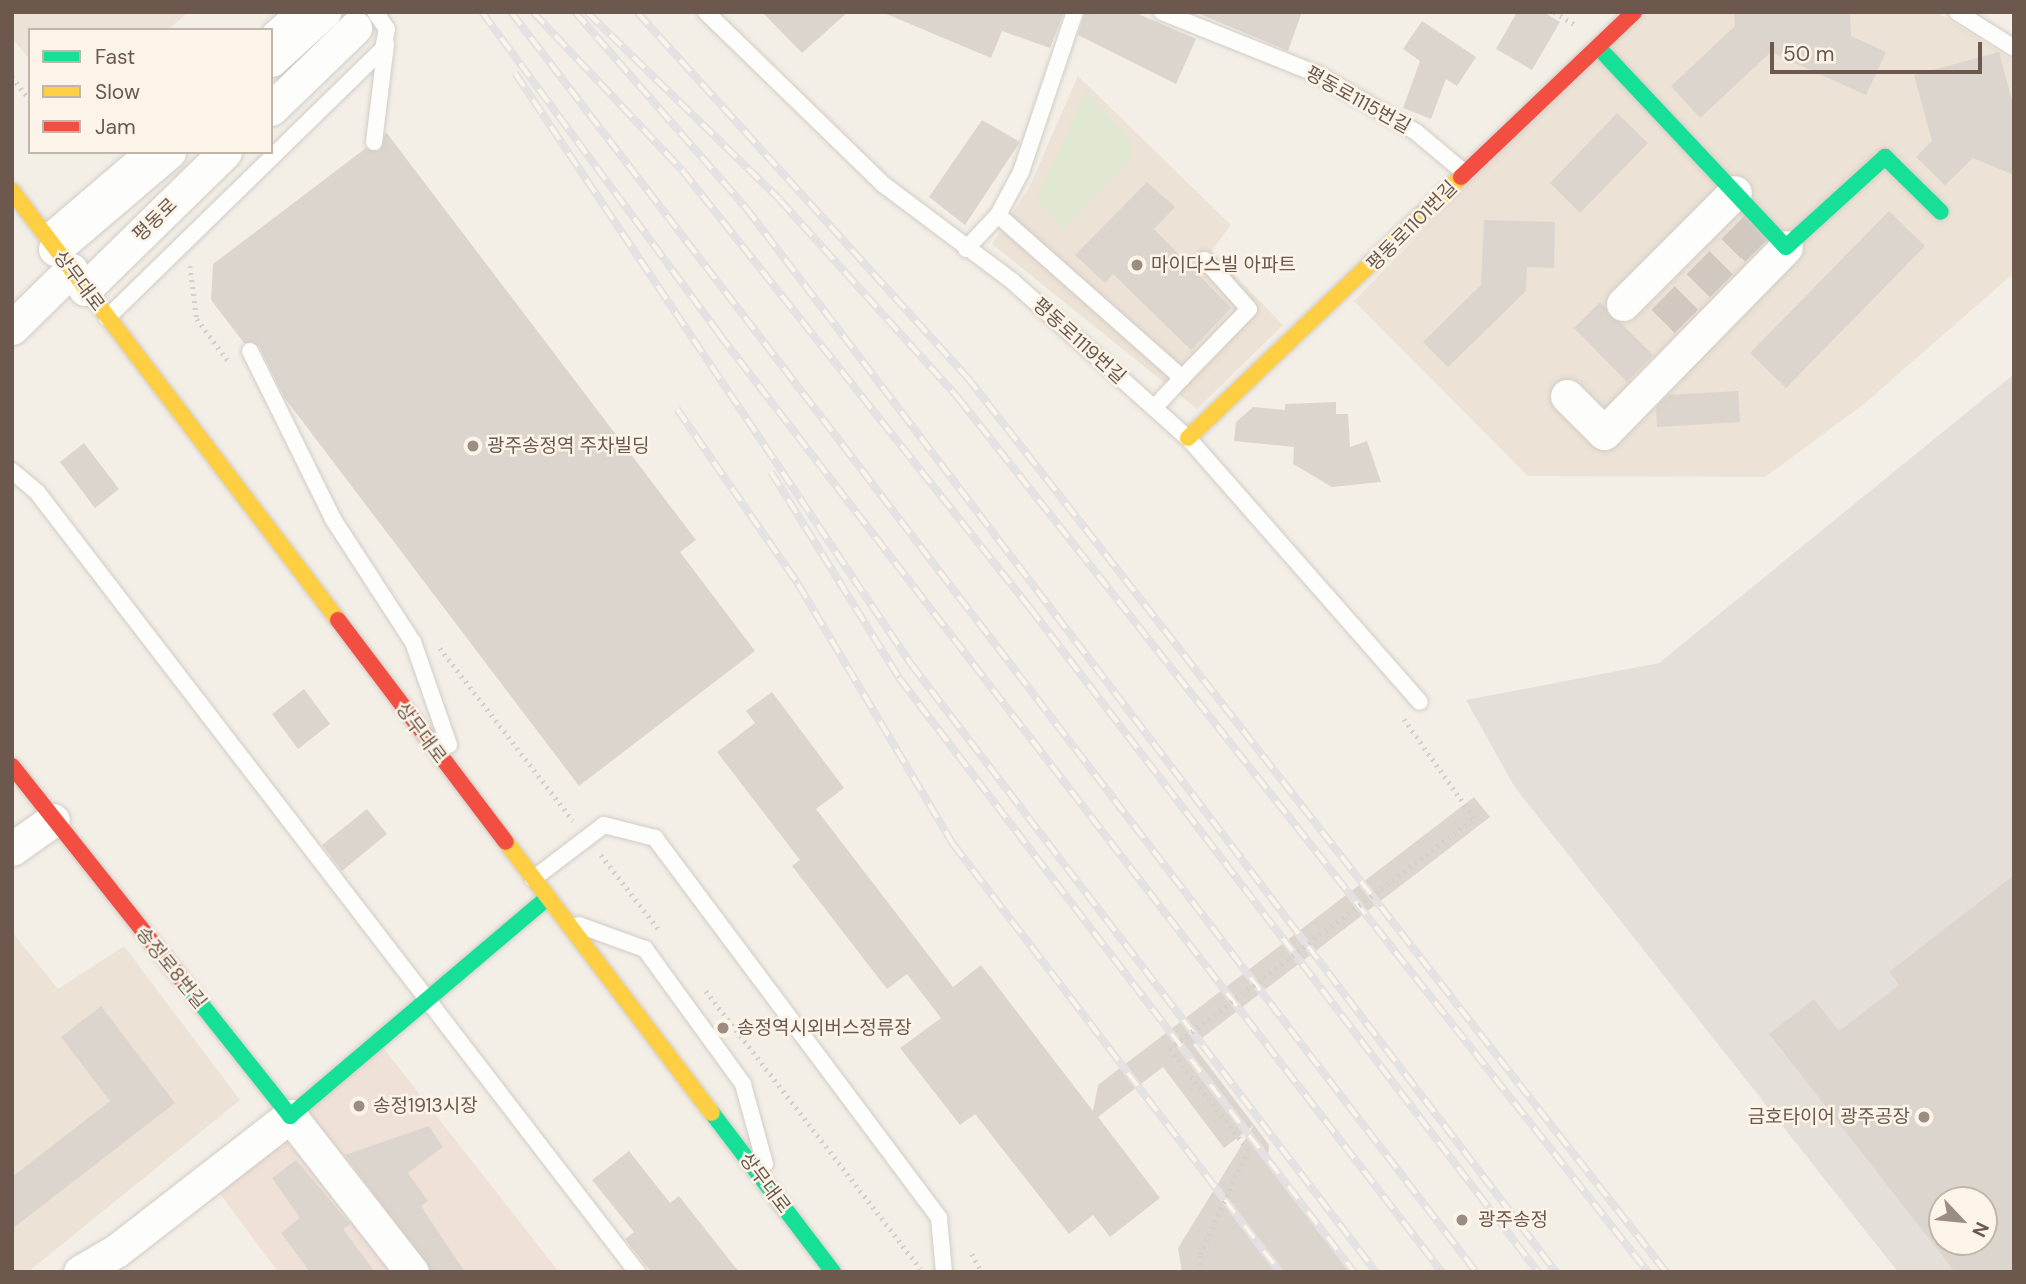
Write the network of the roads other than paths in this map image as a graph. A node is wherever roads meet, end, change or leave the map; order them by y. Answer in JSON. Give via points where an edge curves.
{"nodes":[{"id":1,"x":292,"y":12,"type":"edge"},
{"id":2,"x":324,"y":12,"type":"edge"},
{"id":3,"x":706,"y":12,"type":"edge"},
{"id":4,"x":1075,"y":12,"type":"edge"},
{"id":5,"x":1162,"y":12,"type":"edge"},
{"id":6,"x":1634,"y":12,"type":"edge"},
{"id":7,"x":1957,"y":12,"type":"edge"},
{"id":8,"x":1603,"y":15,"type":"edge"},
{"id":9,"x":365,"y":20,"type":"edge"},
{"id":10,"x":273,"y":29,"type":"edge"},
{"id":11,"x":386,"y":43,"type":"junction"},
{"id":12,"x":1601,"y":45,"type":"junction"},
{"id":13,"x":2014,"y":48,"type":"edge"},
{"id":14,"x":273,"y":58,"type":"edge"},
{"id":15,"x":273,"y":106,"type":"edge"},
{"id":16,"x":374,"y":142,"type":"dead end"},
{"id":17,"x":140,"y":154,"type":"edge"},
{"id":18,"x":167,"y":154,"type":"edge"},
{"id":19,"x":222,"y":154,"type":"edge"},
{"id":20,"x":1465,"y":173,"type":"junction"},
{"id":21,"x":12,"y":191,"type":"edge"},
{"id":22,"x":1735,"y":192,"type":"junction"},
{"id":23,"x":1941,"y":212,"type":"dead end"},
{"id":24,"x":998,"y":215,"type":"junction"},
{"id":25,"x":1786,"y":247,"type":"junction"},
{"id":26,"x":966,"y":249,"type":"junction"},
{"id":27,"x":64,"y":260,"type":"junction"},
{"id":28,"x":1205,"y":260,"type":"dead end"},
{"id":29,"x":1623,"y":304,"type":"dead end"},
{"id":30,"x":107,"y":318,"type":"junction"},
{"id":31,"x":12,"y":328,"type":"edge"},
{"id":32,"x":250,"y":351,"type":"dead end"},
{"id":33,"x":1182,"y":378,"type":"junction"},
{"id":34,"x":1567,"y":396,"type":"dead end"},
{"id":35,"x":1154,"y":408,"type":"junction"},
{"id":36,"x":1188,"y":438,"type":"junction"},
{"id":37,"x":12,"y":471,"type":"edge"},
{"id":38,"x":1420,"y":702,"type":"dead end"},
{"id":39,"x":12,"y":766,"type":"edge"},
{"id":40,"x":465,"y":790,"type":"junction"},
{"id":41,"x":52,"y":820,"type":"junction"},
{"id":42,"x":12,"y":849,"type":"edge"},
{"id":43,"x":533,"y":879,"type":"junction"},
{"id":44,"x":547,"y":898,"type":"junction"},
{"id":45,"x":562,"y":919,"type":"junction"},
{"id":46,"x":429,"y":1004,"type":"junction"},
{"id":47,"x":290,"y":1116,"type":"junction"},
{"id":48,"x":773,"y":1194,"type":"junction"},
{"id":49,"x":121,"y":1261,"type":"edge"},
{"id":50,"x":80,"y":1272,"type":"edge"},
{"id":51,"x":412,"y":1272,"type":"edge"},
{"id":52,"x":636,"y":1272,"type":"edge"},
{"id":53,"x":833,"y":1272,"type":"edge"},
{"id":54,"x":944,"y":1272,"type":"edge"}],
"edges":[{"from":1,"to":10,"type":"lane"},
{"from":2,"to":14,"type":"street"},
{"from":3,"to":26,"type":"lane","name":"평동로1119번길","via":[[884,185]]},
{"from":4,"to":24,"type":"lane","via":[[1039,126]]},
{"from":5,"to":20,"type":"lane","name":"평동로1115번길","via":[[1317,74],[1416,132]]},
{"from":6,"to":12,"type":"street","name":"평동로1101번길"},
{"from":7,"to":13,"type":"lane"},
{"from":8,"to":12,"type":"lane"},
{"from":9,"to":11,"type":"lane","via":[[387,29]]},
{"from":9,"to":15,"type":"street"},
{"from":11,"to":16,"type":"lane"},
{"from":11,"to":30,"type":"lane"},
{"from":12,"to":20,"type":"street","name":"평동로1101번길"},
{"from":12,"to":22,"type":"street"},
{"from":17,"to":27,"type":"lane"},
{"from":18,"to":27,"type":"street","name":"평동로"},
{"from":19,"to":27,"type":"street","name":"평동로"},
{"from":20,"to":36,"type":"street","name":"평동로1101번길"},
{"from":21,"to":27,"type":"street","name":"상무대로"},
{"from":22,"to":25,"type":"street"},
{"from":22,"to":29,"type":"street"},
{"from":23,"to":25,"type":"street","via":[[1885,158]]},
{"from":24,"to":26,"type":"lane"},
{"from":24,"to":33,"type":"lane"},
{"from":25,"to":34,"type":"street","via":[[1604,433]]},
{"from":26,"to":35,"type":"lane","name":"평동로1119번길","via":[[1010,280]]},
{"from":27,"to":30,"type":"street","name":"상무대로"},
{"from":27,"to":31,"type":"street"},
{"from":28,"to":33,"type":"lane","via":[[1249,309]]},
{"from":30,"to":40,"type":"street","name":"상무대로"},
{"from":32,"to":40,"type":"lane","via":[[333,519],[414,642]]},
{"from":33,"to":35,"type":"lane"},
{"from":35,"to":36,"type":"lane","name":"평동로1119번길"},
{"from":36,"to":38,"type":"lane","name":"평동로1119번길"},
{"from":37,"to":46,"type":"lane","via":[[37,492]]},
{"from":39,"to":41,"type":"street","name":"송정로8번길"},
{"from":40,"to":43,"type":"street","name":"상무대로"},
{"from":41,"to":42,"type":"street"},
{"from":41,"to":47,"type":"street","name":"송정로8번길"},
{"from":43,"to":44,"type":"street","name":"상무대로"},
{"from":43,"to":54,"type":"lane","via":[[604,825],[655,838],[939,1218]]},
{"from":44,"to":45,"type":"street","name":"상무대로"},
{"from":44,"to":46,"type":"street"},
{"from":45,"to":48,"type":"street","name":"상무대로"},
{"from":45,"to":48,"type":"lane","via":[[645,948],[743,1084]]},
{"from":46,"to":47,"type":"street"},
{"from":46,"to":52,"type":"lane"},
{"from":47,"to":49,"type":"street"},
{"from":47,"to":51,"type":"street","name":"송정로8번길"},
{"from":48,"to":53,"type":"street","name":"상무대로"},
{"from":49,"to":50,"type":"street"}]}
